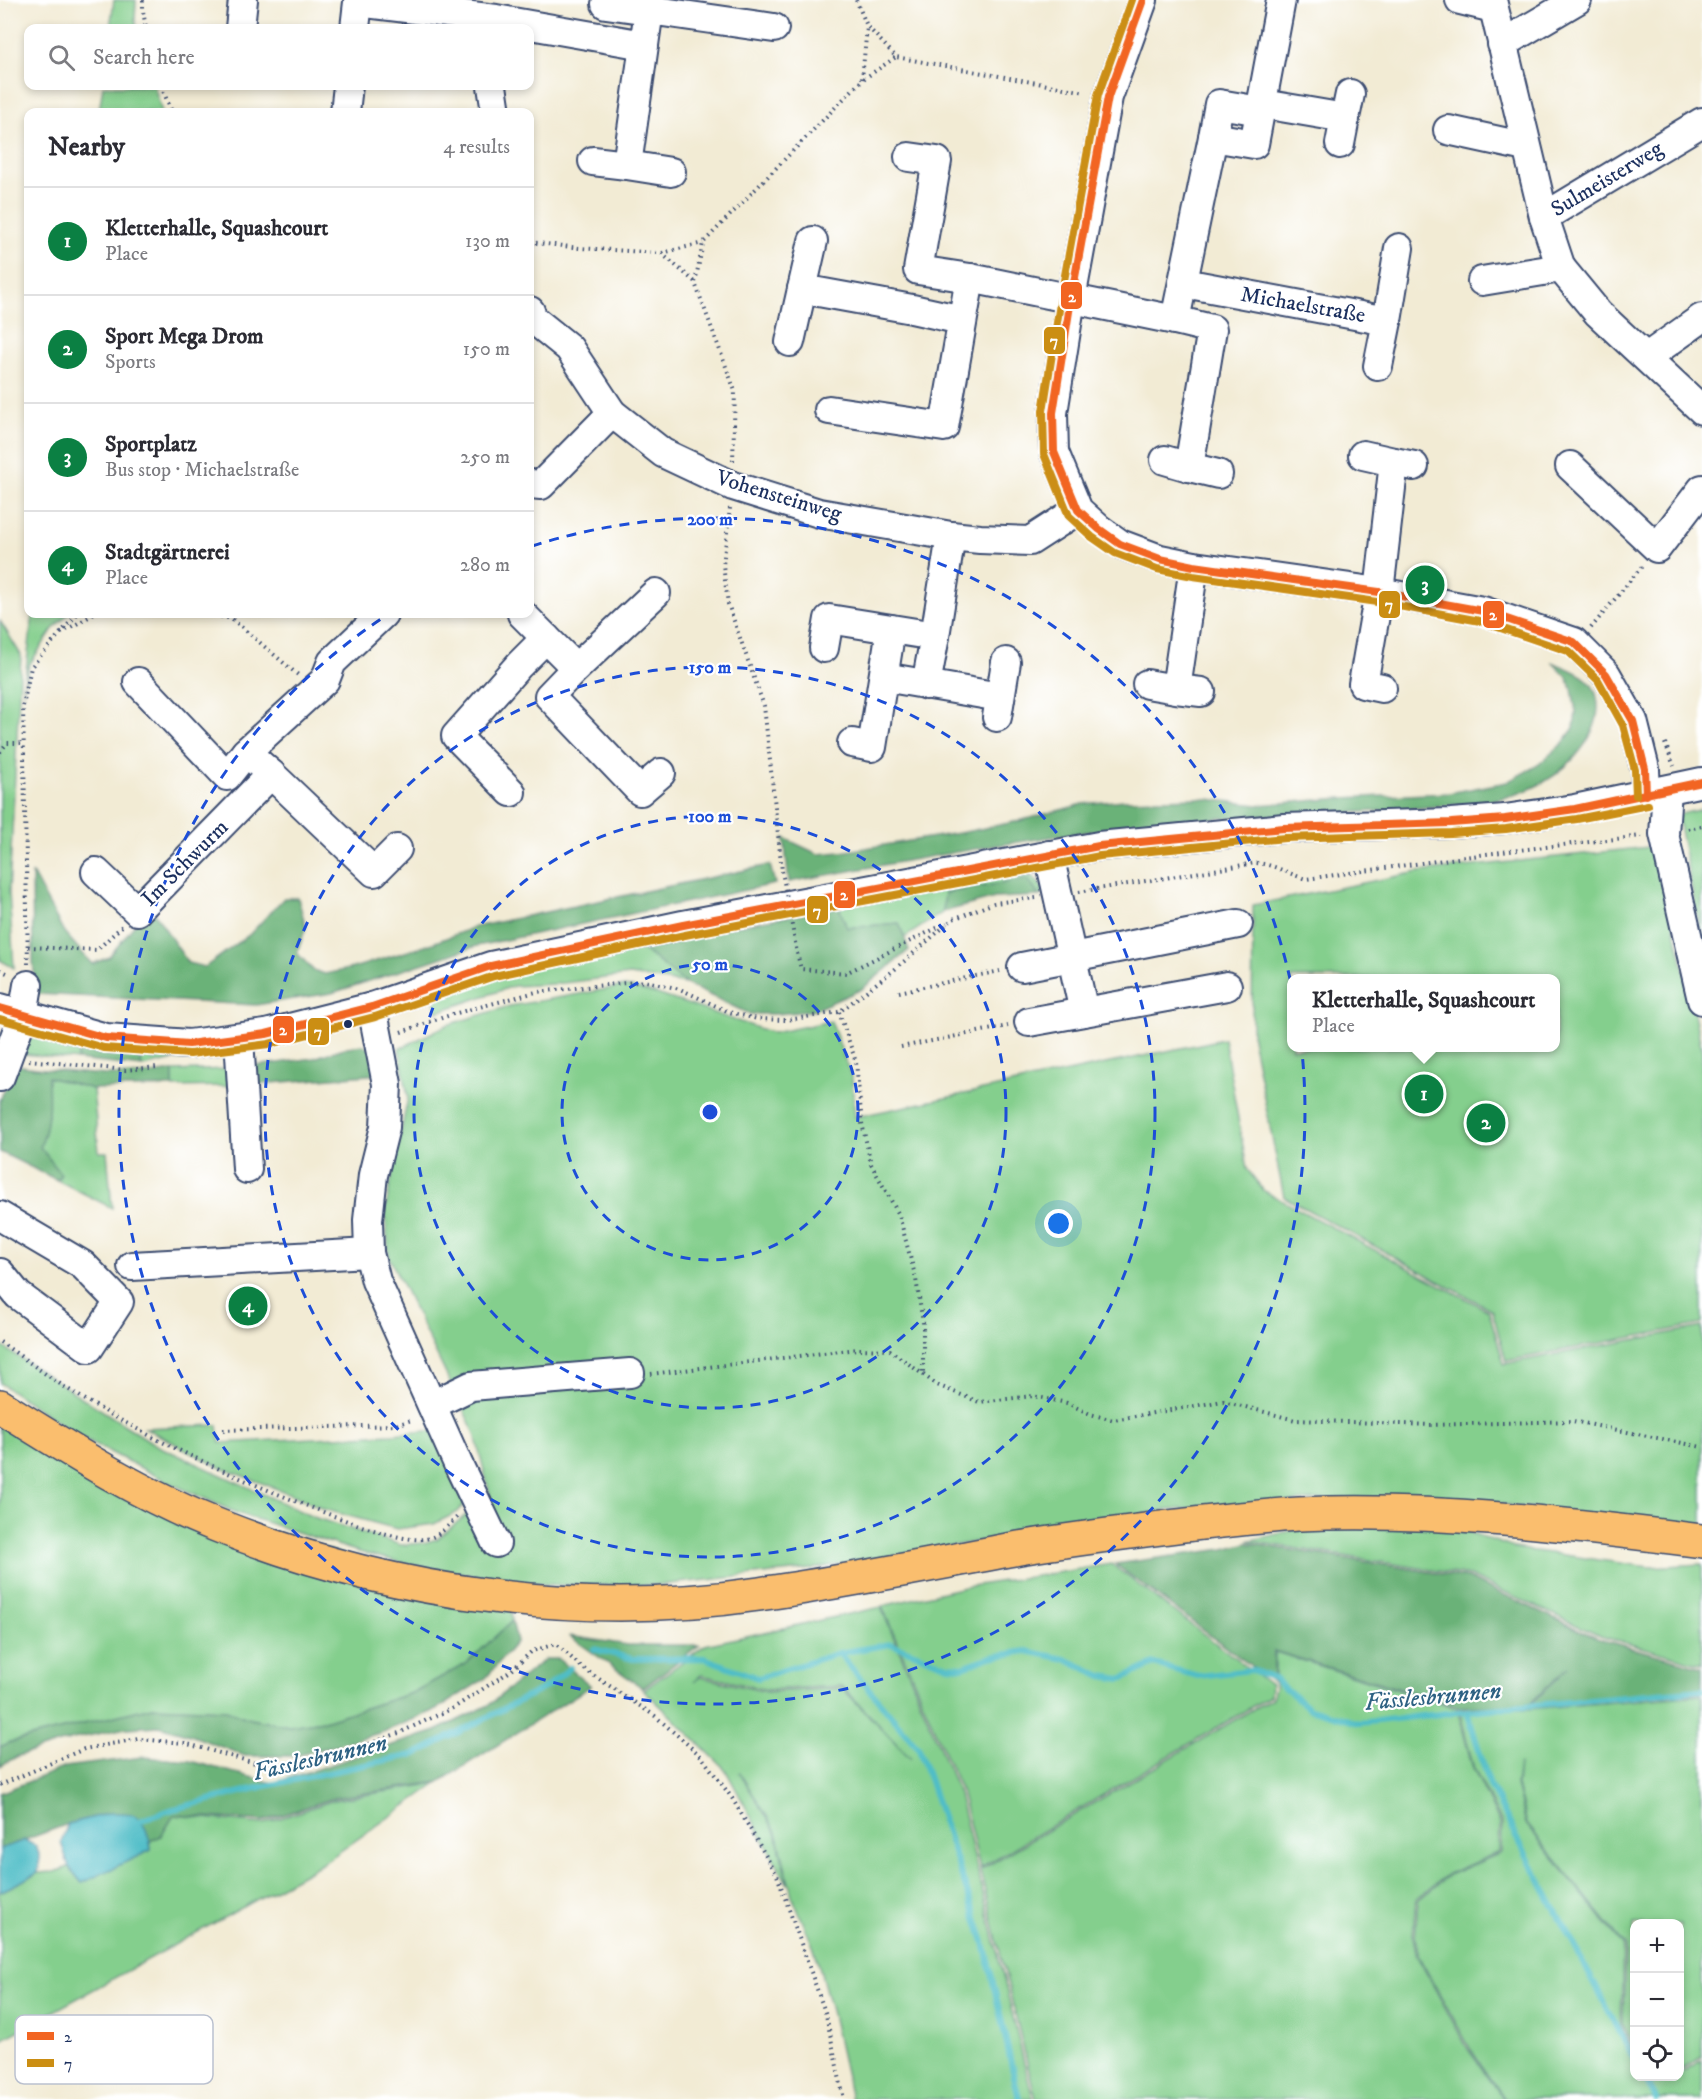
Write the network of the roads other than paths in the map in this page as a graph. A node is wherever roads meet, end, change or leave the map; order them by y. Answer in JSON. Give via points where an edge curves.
{"nodes":[{"id":1,"x":243,"y":0,"type":"edge"},
{"id":2,"x":1143,"y":0,"type":"edge"},
{"id":3,"x":1281,"y":0,"type":"edge"},
{"id":4,"x":1460,"y":0,"type":"edge"},
{"id":5,"x":1577,"y":0,"type":"edge"},
{"id":6,"x":606,"y":2,"type":"edge"},
{"id":7,"x":402,"y":4,"type":"edge"},
{"id":8,"x":1492,"y":4,"type":"edge"},
{"id":9,"x":357,"y":10,"type":"edge"},
{"id":10,"x":649,"y":10,"type":"junction"},
{"id":11,"x":240,"y":24,"type":"edge"},
{"id":12,"x":496,"y":24,"type":"edge"},
{"id":13,"x":774,"y":28,"type":"dead end"},
{"id":14,"x":534,"y":29,"type":"edge"},
{"id":15,"x":601,"y":39,"type":"junction"},
{"id":16,"x":1502,"y":44,"type":"junction"},
{"id":17,"x":644,"y":45,"type":"junction"},
{"id":18,"x":348,"y":90,"type":"edge"},
{"id":19,"x":493,"y":90,"type":"edge"},
{"id":20,"x":345,"y":108,"type":"edge"},
{"id":21,"x":495,"y":108,"type":"edge"},
{"id":22,"x":1260,"y":111,"type":"junction"},
{"id":23,"x":1345,"y":119,"type":"dead end"},
{"id":24,"x":1702,"y":122,"type":"edge"},
{"id":25,"x":1448,"y":130,"type":"dead end"},
{"id":26,"x":1526,"y":147,"type":"junction"},
{"id":27,"x":909,"y":157,"type":"dead end"},
{"id":28,"x":593,"y":161,"type":"dead end"},
{"id":29,"x":627,"y":165,"type":"junction"},
{"id":30,"x":670,"y":172,"type":"dead end"},
{"id":31,"x":1544,"y":217,"type":"junction"},
{"id":32,"x":813,"y":241,"type":"dead end"},
{"id":33,"x":1398,"y":248,"type":"dead end"},
{"id":34,"x":1561,"y":268,"type":"junction"},
{"id":35,"x":918,"y":270,"type":"junction"},
{"id":36,"x":970,"y":278,"type":"junction"},
{"id":37,"x":1482,"y":281,"type":"dead end"},
{"id":38,"x":1184,"y":283,"type":"junction"},
{"id":39,"x":802,"y":289,"type":"junction"},
{"id":40,"x":1220,"y":290,"type":"junction"},
{"id":41,"x":1071,"y":299,"type":"junction"},
{"id":42,"x":912,"y":309,"type":"junction"},
{"id":43,"x":1702,"y":318,"type":"edge"},
{"id":44,"x":534,"y":319,"type":"edge"},
{"id":45,"x":962,"y":320,"type":"junction"},
{"id":46,"x":1175,"y":320,"type":"junction"},
{"id":47,"x":1387,"y":321,"type":"junction"},
{"id":48,"x":1212,"y":329,"type":"junction"},
{"id":49,"x":790,"y":342,"type":"dead end"},
{"id":50,"x":1647,"y":357,"type":"junction"},
{"id":51,"x":1378,"y":366,"type":"dead end"},
{"id":52,"x":829,"y":410,"type":"dead end"},
{"id":53,"x":1702,"y":410,"type":"edge"},
{"id":54,"x":612,"y":413,"type":"junction"},
{"id":55,"x":1364,"y":455,"type":"dead end"},
{"id":56,"x":1570,"y":466,"type":"dead end"},
{"id":57,"x":1218,"y":474,"type":"dead end"},
{"id":58,"x":534,"y":484,"type":"edge"},
{"id":59,"x":1702,"y":489,"type":"edge"},
{"id":60,"x":1078,"y":510,"type":"junction"},
{"id":61,"x":951,"y":536,"type":"junction"},
{"id":62,"x":1194,"y":566,"type":"junction"},
{"id":63,"x":1379,"y":592,"type":"junction"},
{"id":64,"x":656,"y":593,"type":"dead end"},
{"id":65,"x":379,"y":618,"type":"edge"},
{"id":66,"x":526,"y":618,"type":"edge"},
{"id":67,"x":891,"y":629,"type":"junction"},
{"id":68,"x":934,"y":636,"type":"junction"},
{"id":69,"x":546,"y":638,"type":"junction"},
{"id":70,"x":824,"y":648,"type":"dead end"},
{"id":71,"x":1006,"y":662,"type":"dead end"},
{"id":72,"x":519,"y":665,"type":"junction"},
{"id":73,"x":576,"y":668,"type":"junction"},
{"id":74,"x":884,"y":677,"type":"junction"},
{"id":75,"x":138,"y":682,"type":"dead end"},
{"id":76,"x":1147,"y":684,"type":"dead end"},
{"id":77,"x":926,"y":685,"type":"junction"},
{"id":78,"x":1364,"y":685,"type":"dead end"},
{"id":79,"x":549,"y":696,"type":"junction"},
{"id":80,"x":872,"y":747,"type":"dead end"},
{"id":81,"x":246,"y":752,"type":"junction"},
{"id":82,"x":271,"y":774,"type":"junction"},
{"id":83,"x":227,"y":776,"type":"junction"},
{"id":84,"x":1702,"y":782,"type":"edge"},
{"id":85,"x":642,"y":789,"type":"dead end"},
{"id":86,"x":511,"y":792,"type":"dead end"},
{"id":87,"x":1657,"y":793,"type":"junction"},
{"id":88,"x":248,"y":799,"type":"junction"},
{"id":89,"x":397,"y":849,"type":"dead end"},
{"id":90,"x":1049,"y":855,"type":"junction"},
{"id":91,"x":96,"y":872,"type":"dead end"},
{"id":92,"x":1238,"y":924,"type":"dead end"},
{"id":93,"x":1071,"y":958,"type":"junction"},
{"id":94,"x":1022,"y":967,"type":"road end"},
{"id":95,"x":28,"y":985,"type":"road end"},
{"id":96,"x":1227,"y":986,"type":"dead end"},
{"id":97,"x":1702,"y":1000,"type":"edge"},
{"id":98,"x":372,"y":1007,"type":"junction"},
{"id":99,"x":11,"y":1011,"type":"edge"},
{"id":100,"x":1084,"y":1012,"type":"junction"},
{"id":101,"x":1029,"y":1022,"type":"road end"},
{"id":102,"x":239,"y":1038,"type":"junction"},
{"id":103,"x":0,"y":1077,"type":"edge"},
{"id":104,"x":247,"y":1169,"type":"dead end"},
{"id":105,"x":0,"y":1216,"type":"edge"},
{"id":106,"x":369,"y":1253,"type":"junction"},
{"id":107,"x":132,"y":1266,"type":"dead end"},
{"id":108,"x":0,"y":1274,"type":"edge"},
{"id":109,"x":630,"y":1373,"type":"road end"},
{"id":110,"x":432,"y":1405,"type":"junction"},
{"id":111,"x":0,"y":1406,"type":"edge"},
{"id":112,"x":1702,"y":1541,"type":"edge"},
{"id":113,"x":496,"y":1543,"type":"dead end"}],
"edges":[{"from":1,"to":11,"type":"street"},
{"from":2,"to":41,"type":"street","via":[[1108,97]]},
{"from":3,"to":22,"type":"street"},
{"from":4,"to":8,"type":"street","name":"Sulmeisterweg"},
{"from":5,"to":16,"type":"street"},
{"from":6,"to":10,"type":"street"},
{"from":6,"to":15,"type":"street"},
{"from":7,"to":9,"type":"street"},
{"from":7,"to":12,"type":"street"},
{"from":8,"to":16,"type":"street","name":"Sulmeisterweg"},
{"from":10,"to":13,"type":"street"},
{"from":10,"to":17,"type":"street"},
{"from":14,"to":15,"type":"street"},
{"from":15,"to":17,"type":"street"},
{"from":16,"to":26,"type":"street","name":"Sulmeisterweg"},
{"from":17,"to":29,"type":"street"},
{"from":18,"to":20,"type":"street"},
{"from":19,"to":21,"type":"street"},
{"from":22,"to":23,"type":"street","via":[[1269,105]]},
{"from":22,"to":38,"type":"street","via":[[1254,144],[1213,137]]},
{"from":24,"to":31,"type":"street","name":"Sulmeisterweg"},
{"from":25,"to":26,"type":"street"},
{"from":26,"to":31,"type":"street","name":"Sulmeisterweg"},
{"from":27,"to":35,"type":"street","via":[[948,163]]},
{"from":28,"to":29,"type":"street"},
{"from":29,"to":30,"type":"street"},
{"from":31,"to":34,"type":"street","name":"Sulmeisterweg"},
{"from":32,"to":39,"type":"street"},
{"from":33,"to":47,"type":"street","name":"Michaelstraße"},
{"from":34,"to":37,"type":"street"},
{"from":34,"to":50,"type":"street","name":"Sulmeisterweg","via":[[1598,313]]},
{"from":35,"to":36,"type":"street"},
{"from":35,"to":42,"type":"street"},
{"from":36,"to":41,"type":"street"},
{"from":36,"to":45,"type":"street"},
{"from":38,"to":40,"type":"street","name":"Michaelstraße"},
{"from":38,"to":46,"type":"street"},
{"from":39,"to":42,"type":"street"},
{"from":39,"to":49,"type":"street"},
{"from":40,"to":47,"type":"street","name":"Michaelstraße"},
{"from":40,"to":48,"type":"street","name":"Michaelstraße"},
{"from":41,"to":46,"type":"street"},
{"from":41,"to":60,"type":"street","via":[[1053,413],[1054,452]]},
{"from":42,"to":45,"type":"street"},
{"from":43,"to":50,"type":"street"},
{"from":44,"to":54,"type":"street","name":"Vohensteinweg","via":[[569,348]]},
{"from":45,"to":52,"type":"street","via":[[944,427]]},
{"from":46,"to":48,"type":"street"},
{"from":47,"to":51,"type":"street","name":"Michaelstraße"},
{"from":48,"to":57,"type":"street","name":"Michaelstraße","via":[[1177,464]]},
{"from":50,"to":53,"type":"street","name":"Sulmeisterweg"},
{"from":54,"to":58,"type":"street","via":[[541,485]]},
{"from":54,"to":61,"type":"street","name":"Vohensteinweg","via":[[663,453],[733,486],[819,513]]},
{"from":55,"to":63,"type":"street","via":[[1404,464]]},
{"from":56,"to":59,"type":"street","via":[[1657,548]]},
{"from":60,"to":61,"type":"street","name":"Vohensteinweg","via":[[1030,541]]},
{"from":60,"to":62,"type":"street","via":[[1120,544]]},
{"from":61,"to":68,"type":"street"},
{"from":62,"to":63,"type":"street"},
{"from":62,"to":76,"type":"street","via":[[1188,690]]},
{"from":63,"to":78,"type":"street"},
{"from":63,"to":87,"type":"street","via":[[1483,611],[1574,642],[1606,674],[1633,721],[1645,769]]},
{"from":64,"to":73,"type":"street"},
{"from":65,"to":81,"type":"street","via":[[332,662],[325,680]]},
{"from":66,"to":69,"type":"street"},
{"from":67,"to":68,"type":"street"},
{"from":67,"to":70,"type":"street","via":[[831,608]]},
{"from":67,"to":74,"type":"street"},
{"from":68,"to":77,"type":"street"},
{"from":69,"to":72,"type":"street"},
{"from":69,"to":73,"type":"street"},
{"from":71,"to":77,"type":"street","via":[[999,707]]},
{"from":72,"to":79,"type":"street"},
{"from":72,"to":86,"type":"street","via":[[446,729]]},
{"from":73,"to":79,"type":"street"},
{"from":74,"to":77,"type":"street"},
{"from":74,"to":80,"type":"street"},
{"from":75,"to":83,"type":"street","name":"Im Schwurm"},
{"from":79,"to":85,"type":"street"},
{"from":81,"to":82,"type":"street"},
{"from":81,"to":83,"type":"street"},
{"from":82,"to":88,"type":"street","name":"Im Schwurm"},
{"from":82,"to":89,"type":"street","via":[[374,873]]},
{"from":83,"to":88,"type":"street","name":"Im Schwurm"},
{"from":84,"to":87,"type":"street"},
{"from":87,"to":90,"type":"street","via":[[1505,819],[1284,828],[1099,846]]},
{"from":87,"to":97,"type":"street"},
{"from":88,"to":91,"type":"street","name":"Im Schwurm","via":[[137,911]]},
{"from":90,"to":93,"type":"street"},
{"from":90,"to":98,"type":"street","via":[[491,966]]},
{"from":92,"to":93,"type":"street"},
{"from":93,"to":94,"type":"street"},
{"from":93,"to":100,"type":"street"},
{"from":95,"to":99,"type":"street"},
{"from":96,"to":100,"type":"street"},
{"from":98,"to":102,"type":"street"},
{"from":98,"to":106,"type":"street","via":[[387,1084],[385,1127],[373,1175],[368,1220]]},
{"from":99,"to":102,"type":"street","via":[[106,1038],[189,1044]]},
{"from":99,"to":103,"type":"street"},
{"from":100,"to":101,"type":"street"},
{"from":102,"to":104,"type":"street"},
{"from":105,"to":108,"type":"street","via":[[83,1265],[119,1302],[89,1348],[18,1295]]},
{"from":106,"to":107,"type":"street"},
{"from":106,"to":110,"type":"street","via":[[376,1281]]},
{"from":109,"to":110,"type":"street","via":[[471,1386]]},
{"from":110,"to":113,"type":"street"},
{"from":111,"to":112,"type":"main road","via":[[122,1479],[221,1527],[280,1548],[399,1580],[517,1598],[634,1604],[697,1601],[804,1587],[1106,1535],[1297,1514],[1449,1516]]}]}
